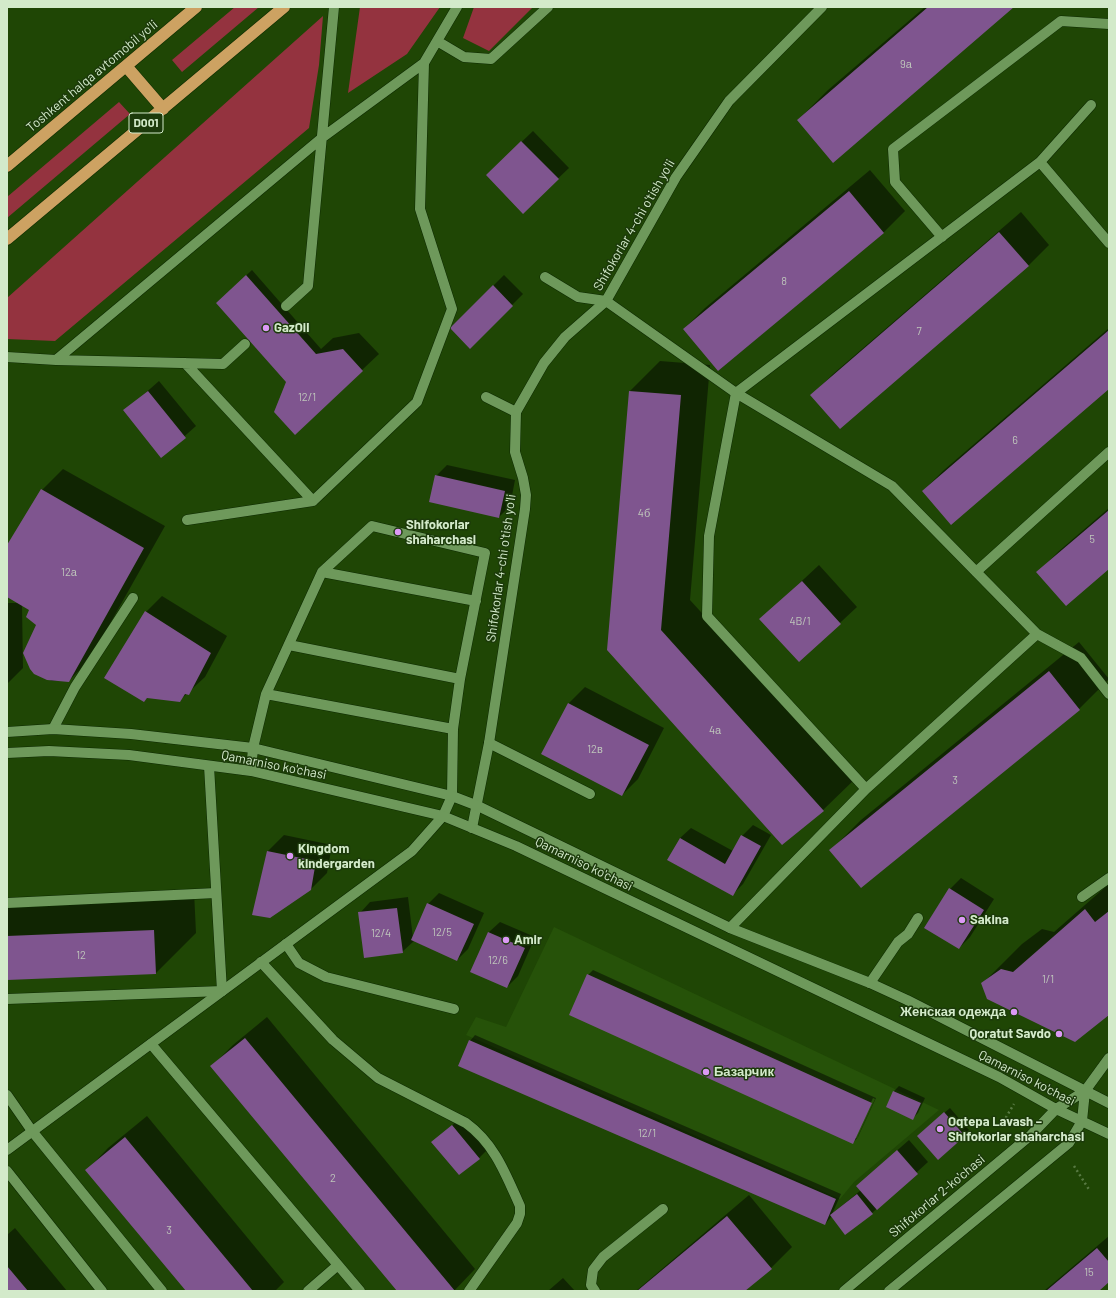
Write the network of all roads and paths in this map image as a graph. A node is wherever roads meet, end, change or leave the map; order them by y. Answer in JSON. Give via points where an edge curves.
{"nodes":[{"id":1,"x":196,"y":7,"type":"edge"},
{"id":2,"x":284,"y":7,"type":"edge"},
{"id":3,"x":334,"y":7,"type":"edge"},
{"id":4,"x":457,"y":7,"type":"edge"},
{"id":5,"x":548,"y":7,"type":"edge"},
{"id":6,"x":822,"y":7,"type":"edge"},
{"id":7,"x":1109,"y":24,"type":"edge"},
{"id":8,"x":437,"y":41,"type":"junction"},
{"id":9,"x":424,"y":64,"type":"junction"},
{"id":10,"x":126,"y":66,"type":"junction"},
{"id":11,"x":1091,"y":105,"type":"dead end"},
{"id":12,"x":163,"y":109,"type":"junction"},
{"id":13,"x":323,"y":137,"type":"junction"},
{"id":14,"x":1040,"y":162,"type":"junction"},
{"id":15,"x":7,"y":166,"type":"edge"},
{"id":16,"x":942,"y":237,"type":"junction"},
{"id":17,"x":7,"y":239,"type":"edge"},
{"id":18,"x":1109,"y":243,"type":"edge"},
{"id":19,"x":545,"y":277,"type":"dead end"},
{"id":20,"x":606,"y":301,"type":"junction"},
{"id":21,"x":286,"y":306,"type":"dead end"},
{"id":22,"x":245,"y":344,"type":"dead end"},
{"id":23,"x":7,"y":357,"type":"edge"},
{"id":24,"x":56,"y":360,"type":"junction"},
{"id":25,"x":184,"y":363,"type":"junction"},
{"id":26,"x":736,"y":393,"type":"junction"},
{"id":27,"x":486,"y":397,"type":"dead end"},
{"id":28,"x":516,"y":412,"type":"junction"},
{"id":29,"x":1109,"y":452,"type":"edge"},
{"id":30,"x":313,"y":501,"type":"junction"},
{"id":31,"x":187,"y":520,"type":"dead end"},
{"id":32,"x":322,"y":572,"type":"junction"},
{"id":33,"x":976,"y":572,"type":"junction"},
{"id":34,"x":133,"y":598,"type":"dead end"},
{"id":35,"x":476,"y":601,"type":"junction"},
{"id":36,"x":1037,"y":634,"type":"junction"},
{"id":37,"x":289,"y":646,"type":"junction"},
{"id":38,"x":460,"y":679,"type":"junction"},
{"id":39,"x":266,"y":694,"type":"junction"},
{"id":40,"x":1109,"y":694,"type":"edge"},
{"id":41,"x":54,"y":729,"type":"junction"},
{"id":42,"x":453,"y":729,"type":"junction"},
{"id":43,"x":7,"y":732,"type":"edge"},
{"id":44,"x":489,"y":743,"type":"junction"},
{"id":45,"x":253,"y":748,"type":"junction"},
{"id":46,"x":7,"y":753,"type":"edge"},
{"id":47,"x":209,"y":766,"type":"junction"},
{"id":48,"x":251,"y":771,"type":"junction"},
{"id":49,"x":866,"y":789,"type":"junction"},
{"id":50,"x":590,"y":794,"type":"dead end"},
{"id":51,"x":452,"y":796,"type":"junction"},
{"id":52,"x":478,"y":806,"type":"junction"},
{"id":53,"x":443,"y":816,"type":"junction"},
{"id":54,"x":472,"y":828,"type":"junction"},
{"id":55,"x":1109,"y":878,"type":"edge"},
{"id":56,"x":216,"y":893,"type":"junction"},
{"id":57,"x":1082,"y":897,"type":"dead end"},
{"id":58,"x":7,"y":903,"type":"edge"},
{"id":59,"x":918,"y":918,"type":"dead end"},
{"id":60,"x":730,"y":928,"type":"junction"},
{"id":61,"x":286,"y":944,"type":"junction"},
{"id":62,"x":261,"y":962,"type":"junction"},
{"id":63,"x":870,"y":983,"type":"junction"},
{"id":64,"x":222,"y":991,"type":"junction"},
{"id":65,"x":7,"y":999,"type":"edge"},
{"id":66,"x":454,"y":1009,"type":"dead end"},
{"id":67,"x":150,"y":1044,"type":"junction"},
{"id":68,"x":1109,"y":1058,"type":"edge"},
{"id":69,"x":1085,"y":1091,"type":"junction"},
{"id":70,"x":7,"y":1095,"type":"edge"},
{"id":71,"x":1016,"y":1100,"type":"dead end"},
{"id":72,"x":1109,"y":1103,"type":"edge"},
{"id":73,"x":1056,"y":1108,"type":"junction"},
{"id":74,"x":1082,"y":1121,"type":"junction"},
{"id":75,"x":1013,"y":1122,"type":"dead end"},
{"id":76,"x":32,"y":1131,"type":"junction"},
{"id":77,"x":1109,"y":1134,"type":"edge"},
{"id":78,"x":7,"y":1150,"type":"edge"},
{"id":79,"x":1074,"y":1166,"type":"dead end"},
{"id":80,"x":7,"y":1170,"type":"edge"},
{"id":81,"x":1090,"y":1191,"type":"dead end"},
{"id":82,"x":663,"y":1209,"type":"dead end"},
{"id":83,"x":338,"y":1265,"type":"junction"},
{"id":84,"x":102,"y":1291,"type":"edge"},
{"id":85,"x":162,"y":1291,"type":"edge"},
{"id":86,"x":308,"y":1291,"type":"edge"},
{"id":87,"x":360,"y":1291,"type":"edge"},
{"id":88,"x":470,"y":1291,"type":"edge"},
{"id":89,"x":595,"y":1291,"type":"edge"},
{"id":90,"x":844,"y":1291,"type":"edge"},
{"id":91,"x":889,"y":1291,"type":"edge"}],
"edges":[{"from":1,"to":10,"type":"highway","name":"Toshkent halqa avtomobil yo'li"},
{"from":2,"to":12,"type":"highway","number":"D001"},
{"from":3,"to":13,"type":"main road"},
{"from":4,"to":8,"type":"main road"},
{"from":5,"to":8,"type":"main road","via":[[491,59],[464,57]]},
{"from":6,"to":20,"type":"main road","name":"Shifokorlar 4-chi o'tish yo'li","via":[[729,101],[676,177]]},
{"from":7,"to":16,"type":"main road","via":[[1060,21],[893,149],[895,182]]},
{"from":8,"to":9,"type":"main road"},
{"from":9,"to":13,"type":"main road"},
{"from":9,"to":30,"type":"main road","via":[[420,209],[452,309],[417,402]]},
{"from":10,"to":12,"type":"highway"},
{"from":10,"to":15,"type":"highway","name":"Toshkent halqa avtomobil yo'li"},
{"from":11,"to":14,"type":"main road"},
{"from":12,"to":17,"type":"highway","number":"D001"},
{"from":13,"to":21,"type":"main road","via":[[308,286]]},
{"from":13,"to":24,"type":"main road"},
{"from":14,"to":16,"type":"main road"},
{"from":14,"to":18,"type":"main road"},
{"from":16,"to":26,"type":"main road"},
{"from":19,"to":20,"type":"main road","via":[[578,297]]},
{"from":20,"to":26,"type":"main road"},
{"from":20,"to":28,"type":"main road","name":"Shifokorlar 4-chi o'tish yo'li","via":[[561,342],[544,363]]},
{"from":22,"to":25,"type":"main road","via":[[223,364]]},
{"from":23,"to":24,"type":"main road"},
{"from":24,"to":25,"type":"main road"},
{"from":25,"to":30,"type":"main road"},
{"from":26,"to":33,"type":"main road","via":[[892,486]]},
{"from":26,"to":49,"type":"main road","via":[[709,536],[707,616]]},
{"from":27,"to":28,"type":"main road"},
{"from":28,"to":44,"type":"main road","name":"Shifokorlar 4-chi o'tish yo'li","via":[[515,452],[524,478],[525,509]]},
{"from":29,"to":33,"type":"main road"},
{"from":30,"to":31,"type":"main road"},
{"from":32,"to":35,"type":"main road"},
{"from":32,"to":35,"type":"main road","via":[[372,526],[486,553]]},
{"from":32,"to":37,"type":"main road"},
{"from":33,"to":36,"type":"main road"},
{"from":34,"to":41,"type":"main road","via":[[74,687]]},
{"from":35,"to":38,"type":"main road"},
{"from":36,"to":40,"type":"main road","via":[[1081,658]]},
{"from":36,"to":49,"type":"main road"},
{"from":37,"to":38,"type":"main road"},
{"from":37,"to":39,"type":"main road"},
{"from":38,"to":42,"type":"main road"},
{"from":39,"to":42,"type":"main road"},
{"from":39,"to":45,"type":"main road"},
{"from":41,"to":43,"type":"main road","name":"Qamarniso ko'chasi"},
{"from":41,"to":45,"type":"main road","name":"Qamarniso ko'chasi","via":[[131,734]]},
{"from":42,"to":51,"type":"main road"},
{"from":44,"to":50,"type":"main road"},
{"from":44,"to":52,"type":"main road","name":"Shifokorlar 4-chi o'tish yo'li"},
{"from":45,"to":48,"type":"main road"},
{"from":45,"to":51,"type":"main road","name":"Qamarniso ko'chasi"},
{"from":46,"to":47,"type":"main road","name":"Qamarniso ko'chasi","via":[[49,751],[129,755]]},
{"from":47,"to":48,"type":"main road","name":"Qamarniso ko'chasi"},
{"from":47,"to":56,"type":"main road"},
{"from":48,"to":53,"type":"main road","name":"Qamarniso ko'chasi"},
{"from":49,"to":60,"type":"main road"},
{"from":51,"to":52,"type":"main road","name":"Qamarniso ko'chasi"},
{"from":51,"to":53,"type":"main road"},
{"from":52,"to":54,"type":"main road","name":"Shifokorlar 4-chi o'tish yo'li"},
{"from":52,"to":60,"type":"main road","name":"Qamarniso ko'chasi"},
{"from":53,"to":54,"type":"main road","name":"Qamarniso ko'chasi"},
{"from":53,"to":61,"type":"main road","via":[[412,851]]},
{"from":54,"to":73,"type":"main road","name":"Qamarniso ko'chasi","via":[[516,846],[958,1058]]},
{"from":55,"to":57,"type":"main road"},
{"from":56,"to":58,"type":"main road"},
{"from":56,"to":64,"type":"main road"},
{"from":59,"to":63,"type":"main road"},
{"from":60,"to":63,"type":"main road","name":"Qamarniso ko'chasi"},
{"from":61,"to":62,"type":"main road"},
{"from":61,"to":66,"type":"main road","via":[[300,963],[326,977]]},
{"from":62,"to":64,"type":"main road"},
{"from":62,"to":88,"type":"main road","via":[[333,1040],[378,1078],[466,1123],[486,1140],[496,1154],[520,1206],[520,1214],[517,1223]]},
{"from":63,"to":69,"type":"main road","name":"Qamarniso ko'chasi"},
{"from":64,"to":65,"type":"main road"},
{"from":64,"to":67,"type":"main road"},
{"from":67,"to":76,"type":"main road"},
{"from":67,"to":83,"type":"main road"},
{"from":68,"to":69,"type":"main road"},
{"from":69,"to":72,"type":"main road","name":"Qamarniso ko'chasi"},
{"from":69,"to":73,"type":"main road","name":"Shifokorlar 2-ko'chasi"},
{"from":69,"to":74,"type":"main road"},
{"from":70,"to":76,"type":"main road"},
{"from":71,"to":75,"type":"path","via":[[1005,1119]]},
{"from":73,"to":74,"type":"main road","name":"Qamarniso ko'chasi"},
{"from":73,"to":90,"type":"main road","name":"Shifokorlar 2-ko'chasi","via":[[1031,1135]]},
{"from":74,"to":77,"type":"main road","name":"Qamarniso ko'chasi"},
{"from":74,"to":91,"type":"main road","via":[[1069,1143]]},
{"from":76,"to":78,"type":"main road"},
{"from":76,"to":85,"type":"main road"},
{"from":79,"to":81,"type":"path"},
{"from":80,"to":84,"type":"main road"},
{"from":82,"to":89,"type":"main road","via":[[603,1257],[593,1270],[591,1285]]},
{"from":83,"to":86,"type":"main road"},
{"from":83,"to":87,"type":"main road"}]}
